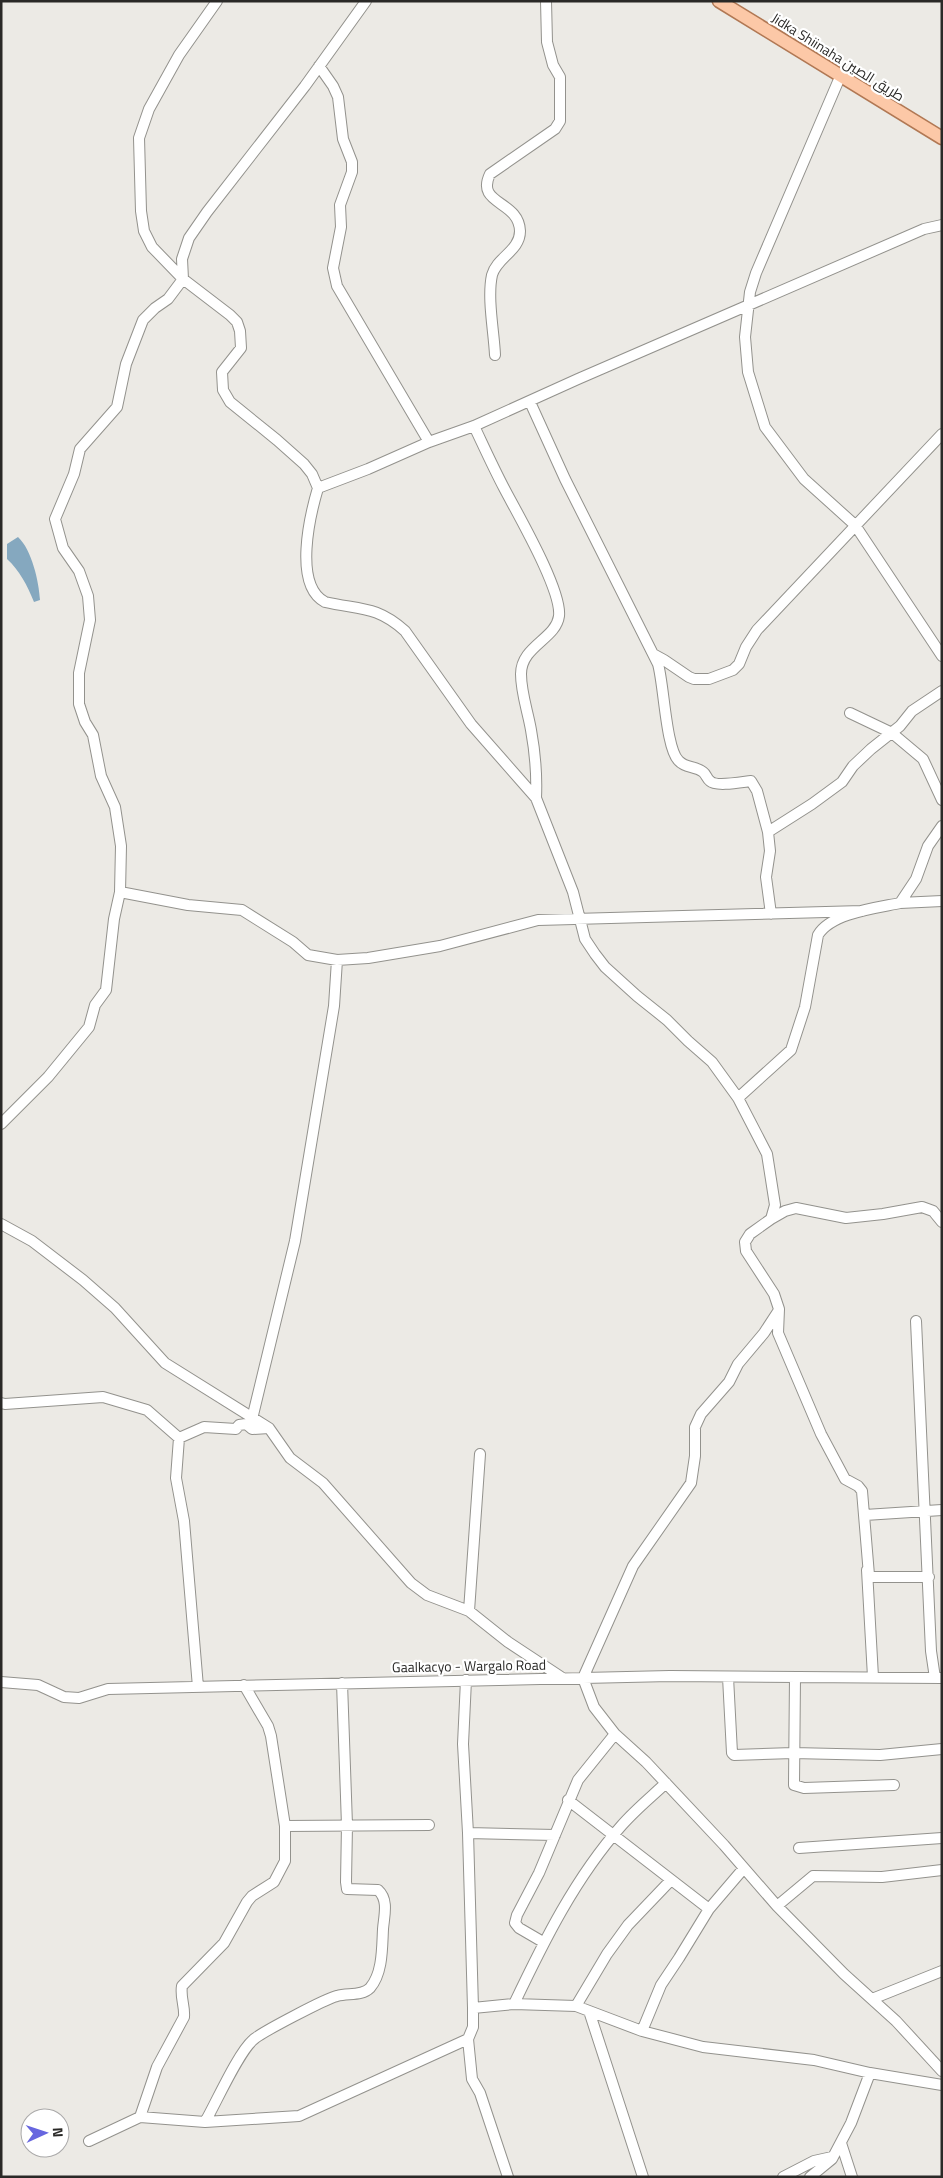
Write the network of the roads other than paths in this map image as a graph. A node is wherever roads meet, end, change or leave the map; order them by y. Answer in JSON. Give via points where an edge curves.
{"nodes":[{"id":1,"x":217,"y":1,"type":"edge"},
{"id":2,"x":366,"y":1,"type":"edge"},
{"id":3,"x":546,"y":1,"type":"edge"},
{"id":4,"x":719,"y":1,"type":"edge"},
{"id":5,"x":319,"y":66,"type":"junction"},
{"id":6,"x":840,"y":77,"type":"junction"},
{"id":7,"x":942,"y":138,"type":"edge"},
{"id":8,"x":942,"y":226,"type":"edge"},
{"id":9,"x":183,"y":279,"type":"junction"},
{"id":10,"x":748,"y":306,"type":"junction"},
{"id":11,"x":495,"y":356,"type":"dead end"},
{"id":12,"x":530,"y":402,"type":"junction"},
{"id":13,"x":474,"y":426,"type":"junction"},
{"id":14,"x":942,"y":434,"type":"edge"},
{"id":15,"x":429,"y":442,"type":"junction"},
{"id":16,"x":318,"y":488,"type":"junction"},
{"id":17,"x":855,"y":525,"type":"junction"},
{"id":18,"x":653,"y":654,"type":"junction"},
{"id":19,"x":942,"y":656,"type":"edge"},
{"id":20,"x":942,"y":691,"type":"edge"},
{"id":21,"x":850,"y":713,"type":"dead end"},
{"id":22,"x":892,"y":732,"type":"junction"},
{"id":23,"x":536,"y":798,"type":"junction"},
{"id":24,"x":942,"y":800,"type":"edge"},
{"id":25,"x":942,"y":826,"type":"edge"},
{"id":26,"x":768,"y":832,"type":"junction"},
{"id":27,"x":120,"y":892,"type":"junction"},
{"id":28,"x":942,"y":901,"type":"edge"},
{"id":29,"x":900,"y":903,"type":"junction"},
{"id":30,"x":862,"y":912,"type":"junction"},
{"id":31,"x":770,"y":914,"type":"junction"},
{"id":32,"x":580,"y":920,"type":"junction"},
{"id":33,"x":337,"y":960,"type":"junction"},
{"id":34,"x":738,"y":1098,"type":"junction"},
{"id":35,"x":1,"y":1124,"type":"edge"},
{"id":36,"x":771,"y":1219,"type":"junction"},
{"id":37,"x":942,"y":1222,"type":"edge"},
{"id":38,"x":1,"y":1224,"type":"edge"},
{"id":39,"x":779,"y":1309,"type":"junction"},
{"id":40,"x":916,"y":1321,"type":"dead end"},
{"id":41,"x":1,"y":1402,"type":"edge"},
{"id":42,"x":252,"y":1419,"type":"junction"},
{"id":43,"x":269,"y":1428,"type":"junction"},
{"id":44,"x":179,"y":1438,"type":"junction"},
{"id":45,"x":480,"y":1454,"type":"dead end"},
{"id":46,"x":942,"y":1510,"type":"edge"},
{"id":47,"x":923,"y":1512,"type":"junction"},
{"id":48,"x":864,"y":1515,"type":"junction"},
{"id":49,"x":867,"y":1569,"type":"junction"},
{"id":50,"x":929,"y":1576,"type":"junction"},
{"id":51,"x":469,"y":1611,"type":"junction"},
{"id":52,"x":728,"y":1677,"type":"junction"},
{"id":53,"x":795,"y":1677,"type":"junction"},
{"id":54,"x":873,"y":1677,"type":"junction"},
{"id":55,"x":562,"y":1678,"type":"junction"},
{"id":56,"x":583,"y":1678,"type":"junction"},
{"id":57,"x":938,"y":1678,"type":"edge"},
{"id":58,"x":466,"y":1680,"type":"junction"},
{"id":59,"x":1,"y":1682,"type":"edge"},
{"id":60,"x":342,"y":1683,"type":"junction"},
{"id":61,"x":198,"y":1686,"type":"junction"},
{"id":62,"x":244,"y":1686,"type":"junction"},
{"id":63,"x":615,"y":1734,"type":"junction"},
{"id":64,"x":942,"y":1749,"type":"edge"},
{"id":65,"x":793,"y":1753,"type":"junction"},
{"id":66,"x":666,"y":1783,"type":"junction"},
{"id":67,"x":894,"y":1785,"type":"dead end"},
{"id":68,"x":568,"y":1800,"type":"junction"},
{"id":69,"x":429,"y":1825,"type":"dead end"},
{"id":70,"x":285,"y":1826,"type":"junction"},
{"id":71,"x":346,"y":1826,"type":"junction"},
{"id":72,"x":468,"y":1833,"type":"junction"},
{"id":73,"x":555,"y":1835,"type":"junction"},
{"id":74,"x":614,"y":1836,"type":"junction"},
{"id":75,"x":942,"y":1838,"type":"edge"},
{"id":76,"x":799,"y":1848,"type":"dead end"},
{"id":77,"x":744,"y":1868,"type":"junction"},
{"id":78,"x":942,"y":1870,"type":"edge"},
{"id":79,"x":671,"y":1880,"type":"junction"},
{"id":80,"x":776,"y":1906,"type":"junction"},
{"id":81,"x":709,"y":1909,"type":"junction"},
{"id":82,"x":543,"y":1942,"type":"junction"},
{"id":83,"x":942,"y":1971,"type":"edge"},
{"id":84,"x":872,"y":1999,"type":"junction"},
{"id":85,"x":514,"y":2004,"type":"junction"},
{"id":86,"x":576,"y":2006,"type":"junction"},
{"id":87,"x":473,"y":2008,"type":"junction"},
{"id":88,"x":589,"y":2011,"type":"junction"},
{"id":89,"x":642,"y":2031,"type":"junction"},
{"id":90,"x":468,"y":2039,"type":"junction"},
{"id":91,"x":942,"y":2071,"type":"edge"},
{"id":92,"x":870,"y":2073,"type":"junction"},
{"id":93,"x":942,"y":2085,"type":"edge"},
{"id":94,"x":140,"y":2117,"type":"junction"},
{"id":95,"x":205,"y":2122,"type":"junction"},
{"id":96,"x":88,"y":2141,"type":"dead end"},
{"id":97,"x":841,"y":2143,"type":"junction"},
{"id":98,"x":832,"y":2157,"type":"junction"},
{"id":99,"x":508,"y":2177,"type":"edge"},
{"id":100,"x":643,"y":2177,"type":"edge"},
{"id":101,"x":783,"y":2177,"type":"edge"},
{"id":102,"x":810,"y":2177,"type":"edge"},
{"id":103,"x":852,"y":2177,"type":"edge"}],
"edges":[{"from":1,"to":9,"type":"street","via":[[175,63],[149,109],[139,138],[144,231],[152,247]]},
{"from":2,"to":5,"type":"street"},
{"from":3,"to":11,"type":"street","via":[[547,42],[560,77],[560,121],[555,129],[490,174],[486,183],[487,192],[515,214],[520,222],[520,237],[516,245],[497,263],[492,276],[490,291]]},
{"from":4,"to":6,"type":"main road","name":"Jidka Shiinaha طريق الصين"},
{"from":5,"to":9,"type":"street","via":[[189,238],[182,259]]},
{"from":5,"to":15,"type":"street","via":[[338,97],[343,139],[352,162],[352,172],[340,205],[341,227],[333,268],[337,286]]},
{"from":6,"to":7,"type":"main road","name":"Jidka Shiinaha طريق الصين"},
{"from":6,"to":10,"type":"street","via":[[756,273]]},
{"from":8,"to":10,"type":"street","via":[[924,229]]},
{"from":9,"to":16,"type":"street","via":[[237,322],[241,348],[222,372],[223,390],[230,402],[304,464]]},
{"from":9,"to":27,"type":"street","via":[[168,299],[143,320],[126,364],[117,406],[80,449],[74,474],[55,519],[64,548],[79,571],[88,596],[90,620],[80,673],[79,704],[92,735],[101,776],[115,807],[121,846]]},
{"from":10,"to":12,"type":"street"},
{"from":10,"to":17,"type":"street","via":[[745,337],[748,372],[765,427],[804,479]]},
{"from":12,"to":13,"type":"street"},
{"from":12,"to":18,"type":"street"},
{"from":13,"to":15,"type":"street"},
{"from":13,"to":23,"type":"street","via":[[542,563],[558,603],[558,617],[551,632],[528,654],[521,672],[532,733]]},
{"from":14,"to":17,"type":"street"},
{"from":15,"to":16,"type":"street"},
{"from":16,"to":23,"type":"street","via":[[307,537],[312,591],[324,602],[365,608],[381,613],[398,625],[471,724]]},
{"from":17,"to":18,"type":"street","via":[[757,630],[733,670],[709,679],[694,679]]},
{"from":17,"to":19,"type":"street"},
{"from":18,"to":26,"type":"street","via":[[662,678],[666,722],[675,758],[703,772],[710,782],[751,781],[757,791]]},
{"from":20,"to":22,"type":"street","via":[[912,711]]},
{"from":21,"to":22,"type":"street"},
{"from":22,"to":24,"type":"street","via":[[923,758]]},
{"from":22,"to":26,"type":"street","via":[[853,766],[842,782]]},
{"from":23,"to":32,"type":"street","via":[[573,892]]},
{"from":25,"to":29,"type":"street","via":[[928,846],[916,879]]},
{"from":26,"to":31,"type":"street","via":[[770,851],[766,877]]},
{"from":27,"to":33,"type":"street","via":[[188,905],[242,910],[308,954]]},
{"from":27,"to":35,"type":"street","via":[[106,990],[95,1005],[88,1027],[48,1077]]},
{"from":28,"to":29,"type":"street"},
{"from":29,"to":30,"type":"street"},
{"from":30,"to":31,"type":"street"},
{"from":30,"to":34,"type":"street","via":[[831,922],[821,929],[805,1006],[791,1050]]},
{"from":31,"to":32,"type":"street"},
{"from":32,"to":33,"type":"street","via":[[538,920],[440,946]]},
{"from":32,"to":34,"type":"street","via":[[585,940],[604,967],[712,1062]]},
{"from":33,"to":42,"type":"street","via":[[334,1006],[295,1241]]},
{"from":34,"to":36,"type":"street","via":[[767,1154],[775,1205]]},
{"from":36,"to":37,"type":"street","via":[[796,1208],[846,1218],[922,1207],[933,1211]]},
{"from":36,"to":39,"type":"street","via":[[750,1234],[745,1242],[746,1251],[774,1294]]},
{"from":38,"to":42,"type":"street","via":[[32,1241],[83,1280],[115,1308],[165,1362]]},
{"from":39,"to":48,"type":"street","via":[[778,1333],[785,1352],[842,1474],[847,1482],[862,1491]]},
{"from":39,"to":56,"type":"street","via":[[738,1364],[729,1382],[701,1414],[695,1427],[691,1483],[633,1566]]},
{"from":40,"to":47,"type":"street"},
{"from":41,"to":44,"type":"street","via":[[103,1397],[147,1410]]},
{"from":42,"to":43,"type":"street"},
{"from":43,"to":44,"type":"street","via":[[252,1429],[246,1424],[236,1429],[204,1427]]},
{"from":43,"to":51,"type":"street","via":[[290,1458],[323,1483],[411,1583],[427,1595]]},
{"from":44,"to":61,"type":"street","via":[[176,1478],[184,1521]]},
{"from":45,"to":51,"type":"street"},
{"from":46,"to":47,"type":"street"},
{"from":47,"to":48,"type":"street"},
{"from":47,"to":50,"type":"street"},
{"from":48,"to":49,"type":"street"},
{"from":49,"to":50,"type":"street","via":[[872,1577]]},
{"from":49,"to":54,"type":"street"},
{"from":50,"to":57,"type":"street","via":[[931,1651]]},
{"from":51,"to":55,"type":"street"},
{"from":52,"to":53,"type":"street","name":"Gaalkacyo - Wargalo Road"},
{"from":52,"to":56,"type":"street","name":"Gaalkacyo - Wargalo Road"},
{"from":52,"to":65,"type":"street","via":[[732,1753]]},
{"from":53,"to":54,"type":"street","name":"Gaalkacyo - Wargalo Road"},
{"from":53,"to":65,"type":"street"},
{"from":54,"to":57,"type":"street","name":"Gaalkacyo - Wargalo Road"},
{"from":55,"to":56,"type":"street","name":"Gaalkacyo - Wargalo Road"},
{"from":55,"to":58,"type":"street","name":"Gaalkacyo - Wargalo Road"},
{"from":56,"to":63,"type":"street","via":[[594,1707]]},
{"from":58,"to":60,"type":"street","name":"Gaalkacyo - Wargalo Road"},
{"from":58,"to":72,"type":"street","via":[[463,1744]]},
{"from":59,"to":61,"type":"street","name":"Gaalkacyo - Wargalo Road","via":[[38,1685],[64,1697],[78,1698],[108,1689]]},
{"from":60,"to":62,"type":"street","name":"Gaalkacyo - Wargalo Road"},
{"from":60,"to":71,"type":"street"},
{"from":61,"to":62,"type":"street","name":"Gaalkacyo - Wargalo Road"},
{"from":62,"to":70,"type":"street","via":[[271,1736]]},
{"from":63,"to":66,"type":"street"},
{"from":63,"to":68,"type":"street","via":[[578,1780]]},
{"from":64,"to":65,"type":"street","via":[[880,1755]]},
{"from":65,"to":67,"type":"street","via":[[794,1785],[804,1788]]},
{"from":66,"to":74,"type":"street"},
{"from":66,"to":77,"type":"street"},
{"from":68,"to":73,"type":"street"},
{"from":68,"to":74,"type":"street"},
{"from":69,"to":71,"type":"street"},
{"from":70,"to":71,"type":"street"},
{"from":70,"to":94,"type":"street","via":[[285,1861],[281,1872],[274,1882],[252,1896],[224,1943],[182,1986],[184,2017],[157,2067]]},
{"from":71,"to":95,"type":"street","via":[[347,1889],[378,1890],[385,1904],[381,1960],[376,1979],[362,1993],[337,1996],[253,2040]]},
{"from":72,"to":73,"type":"street"},
{"from":72,"to":87,"type":"street"},
{"from":73,"to":82,"type":"street","via":[[515,1923]]},
{"from":74,"to":79,"type":"street"},
{"from":74,"to":82,"type":"street","via":[[582,1876]]},
{"from":75,"to":76,"type":"street"},
{"from":77,"to":80,"type":"street"},
{"from":77,"to":81,"type":"street"},
{"from":78,"to":80,"type":"street","via":[[882,1877],[813,1876]]},
{"from":79,"to":81,"type":"street"},
{"from":79,"to":86,"type":"street","via":[[628,1925]]},
{"from":80,"to":84,"type":"street"},
{"from":81,"to":89,"type":"street","via":[[661,1985]]},
{"from":82,"to":85,"type":"street"},
{"from":83,"to":84,"type":"street"},
{"from":84,"to":91,"type":"street"},
{"from":85,"to":86,"type":"street"},
{"from":85,"to":87,"type":"street"},
{"from":86,"to":88,"type":"street"},
{"from":87,"to":90,"type":"street","via":[[473,2027]]},
{"from":88,"to":89,"type":"street"},
{"from":88,"to":100,"type":"street"},
{"from":89,"to":92,"type":"street","via":[[703,2048],[814,2060]]},
{"from":90,"to":95,"type":"street","via":[[299,2116]]},
{"from":90,"to":99,"type":"street","via":[[472,2079],[480,2093]]},
{"from":92,"to":93,"type":"street"},
{"from":92,"to":97,"type":"street"},
{"from":94,"to":95,"type":"street"},
{"from":94,"to":96,"type":"street"},
{"from":97,"to":98,"type":"street"},
{"from":97,"to":103,"type":"street"},
{"from":98,"to":101,"type":"street","via":[[814,2160]]},
{"from":98,"to":102,"type":"street"}]}
